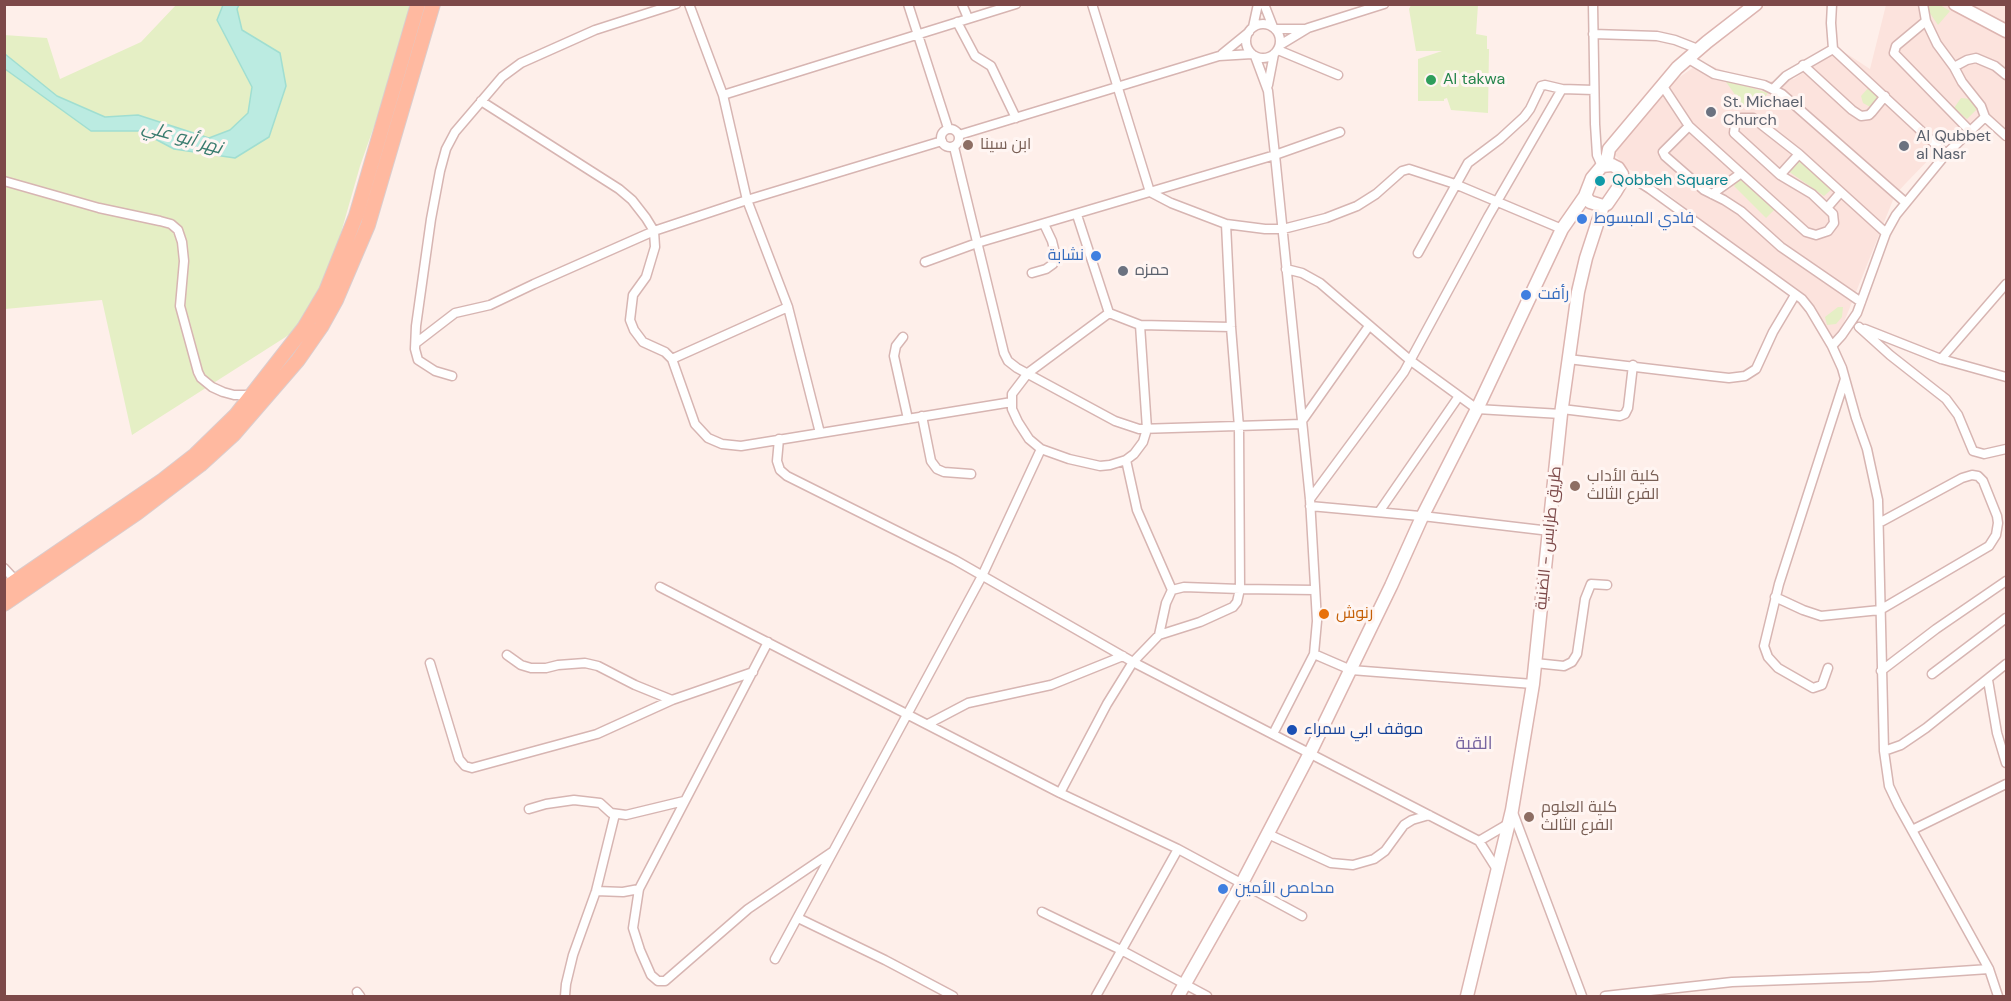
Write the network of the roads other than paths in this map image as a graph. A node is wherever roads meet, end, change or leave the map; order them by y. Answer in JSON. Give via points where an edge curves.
{"nodes":[{"id":1,"x":418,"y":4,"type":"edge"},
{"id":2,"x":433,"y":4,"type":"edge"},
{"id":3,"x":676,"y":4,"type":"edge"},
{"id":4,"x":689,"y":4,"type":"edge"},
{"id":5,"x":908,"y":4,"type":"edge"},
{"id":6,"x":962,"y":4,"type":"edge"},
{"id":7,"x":1016,"y":4,"type":"edge"},
{"id":8,"x":1092,"y":4,"type":"edge"},
{"id":9,"x":1258,"y":4,"type":"edge"},
{"id":10,"x":1264,"y":4,"type":"edge"},
{"id":11,"x":1384,"y":4,"type":"edge"},
{"id":12,"x":1593,"y":4,"type":"edge"},
{"id":13,"x":1756,"y":4,"type":"edge"},
{"id":14,"x":1832,"y":4,"type":"edge"},
{"id":15,"x":1923,"y":4,"type":"edge"},
{"id":16,"x":1955,"y":4,"type":"edge"},
{"id":17,"x":968,"y":18,"type":"junction"},
{"id":18,"x":1926,"y":21,"type":"junction"},
{"id":19,"x":957,"y":22,"type":"junction"},
{"id":20,"x":1274,"y":28,"type":"junction"},
{"id":21,"x":1308,"y":28,"type":"junction"},
{"id":22,"x":1251,"y":29,"type":"junction"},
{"id":23,"x":2007,"y":31,"type":"edge"},
{"id":24,"x":408,"y":34,"type":"junction"},
{"id":25,"x":918,"y":34,"type":"junction"},
{"id":26,"x":1593,"y":34,"type":"junction"},
{"id":27,"x":422,"y":38,"type":"junction"},
{"id":28,"x":1698,"y":49,"type":"junction"},
{"id":29,"x":1833,"y":49,"type":"junction"},
{"id":30,"x":1277,"y":50,"type":"junction"},
{"id":31,"x":1254,"y":55,"type":"junction"},
{"id":32,"x":1219,"y":56,"type":"junction"},
{"id":33,"x":1687,"y":58,"type":"junction"},
{"id":34,"x":1803,"y":65,"type":"junction"},
{"id":35,"x":1954,"y":67,"type":"junction"},
{"id":36,"x":1338,"y":75,"type":"dead end"},
{"id":37,"x":2007,"y":75,"type":"edge"},
{"id":38,"x":1662,"y":85,"type":"junction"},
{"id":39,"x":1118,"y":87,"type":"junction"},
{"id":40,"x":1562,"y":89,"type":"junction"},
{"id":41,"x":1773,"y":89,"type":"junction"},
{"id":42,"x":1594,"y":90,"type":"junction"},
{"id":43,"x":1268,"y":91,"type":"junction"},
{"id":44,"x":723,"y":95,"type":"junction"},
{"id":45,"x":1885,"y":96,"type":"junction"},
{"id":46,"x":481,"y":101,"type":"junction"},
{"id":47,"x":1985,"y":117,"type":"junction"},
{"id":48,"x":1016,"y":118,"type":"junction"},
{"id":49,"x":1689,"y":126,"type":"junction"},
{"id":50,"x":948,"y":129,"type":"junction"},
{"id":51,"x":1341,"y":132,"type":"dead end"},
{"id":52,"x":1971,"y":132,"type":"junction"},
{"id":53,"x":959,"y":135,"type":"junction"},
{"id":54,"x":2007,"y":136,"type":"edge"},
{"id":55,"x":942,"y":141,"type":"junction"},
{"id":56,"x":954,"y":147,"type":"junction"},
{"id":57,"x":1798,"y":154,"type":"junction"},
{"id":58,"x":1946,"y":154,"type":"junction"},
{"id":59,"x":1275,"y":155,"type":"junction"},
{"id":60,"x":1604,"y":165,"type":"junction"},
{"id":61,"x":1740,"y":174,"type":"junction"},
{"id":62,"x":1780,"y":176,"type":"junction"},
{"id":63,"x":375,"y":178,"type":"junction"},
{"id":64,"x":1622,"y":179,"type":"junction"},
{"id":65,"x":4,"y":181,"type":"edge"},
{"id":66,"x":1455,"y":184,"type":"junction"},
{"id":67,"x":1150,"y":192,"type":"junction"},
{"id":68,"x":1840,"y":193,"type":"junction"},
{"id":69,"x":1712,"y":194,"type":"junction"},
{"id":70,"x":1585,"y":196,"type":"junction"},
{"id":71,"x":747,"y":200,"type":"junction"},
{"id":72,"x":1497,"y":202,"type":"junction"},
{"id":73,"x":1905,"y":202,"type":"junction"},
{"id":74,"x":1603,"y":206,"type":"junction"},
{"id":75,"x":1827,"y":208,"type":"junction"},
{"id":76,"x":1077,"y":215,"type":"junction"},
{"id":77,"x":1044,"y":224,"type":"junction"},
{"id":78,"x":1226,"y":224,"type":"junction"},
{"id":79,"x":1283,"y":229,"type":"junction"},
{"id":80,"x":1562,"y":229,"type":"junction"},
{"id":81,"x":654,"y":231,"type":"junction"},
{"id":82,"x":1886,"y":233,"type":"junction"},
{"id":83,"x":977,"y":243,"type":"junction"},
{"id":84,"x":1418,"y":253,"type":"dead end"},
{"id":85,"x":925,"y":262,"type":"dead end"},
{"id":86,"x":1286,"y":269,"type":"junction"},
{"id":87,"x":1032,"y":273,"type":"dead end"},
{"id":88,"x":2007,"y":284,"type":"edge"},
{"id":89,"x":1795,"y":294,"type":"junction"},
{"id":90,"x":1861,"y":302,"type":"junction"},
{"id":91,"x":788,"y":307,"type":"junction"},
{"id":92,"x":1109,"y":313,"type":"junction"},
{"id":93,"x":1850,"y":324,"type":"junction"},
{"id":94,"x":1140,"y":325,"type":"junction"},
{"id":95,"x":1369,"y":326,"type":"junction"},
{"id":96,"x":1231,"y":327,"type":"junction"},
{"id":97,"x":1859,"y":327,"type":"junction"},
{"id":98,"x":903,"y":337,"type":"dead end"},
{"id":99,"x":416,"y":343,"type":"junction"},
{"id":100,"x":1832,"y":346,"type":"junction"},
{"id":101,"x":672,"y":359,"type":"junction"},
{"id":102,"x":1568,"y":359,"type":"junction"},
{"id":103,"x":1941,"y":359,"type":"junction"},
{"id":104,"x":1411,"y":361,"type":"junction"},
{"id":105,"x":1633,"y":366,"type":"junction"},
{"id":106,"x":1028,"y":373,"type":"junction"},
{"id":107,"x":452,"y":376,"type":"dead end"},
{"id":108,"x":2007,"y":377,"type":"edge"},
{"id":109,"x":1845,"y":378,"type":"junction"},
{"id":110,"x":252,"y":395,"type":"junction"},
{"id":111,"x":1459,"y":396,"type":"junction"},
{"id":112,"x":1011,"y":402,"type":"junction"},
{"id":113,"x":1477,"y":409,"type":"junction"},
{"id":114,"x":1562,"y":412,"type":"junction"},
{"id":115,"x":244,"y":415,"type":"junction"},
{"id":116,"x":922,"y":416,"type":"junction"},
{"id":117,"x":908,"y":419,"type":"junction"},
{"id":118,"x":1302,"y":423,"type":"junction"},
{"id":119,"x":1239,"y":427,"type":"junction"},
{"id":120,"x":1147,"y":429,"type":"junction"},
{"id":121,"x":820,"y":433,"type":"junction"},
{"id":122,"x":779,"y":440,"type":"junction"},
{"id":123,"x":1041,"y":449,"type":"junction"},
{"id":124,"x":2007,"y":449,"type":"edge"},
{"id":125,"x":1126,"y":460,"type":"junction"},
{"id":126,"x":971,"y":474,"type":"dead end"},
{"id":127,"x":1310,"y":502,"type":"junction"},
{"id":128,"x":1378,"y":512,"type":"junction"},
{"id":129,"x":1422,"y":516,"type":"junction"},
{"id":130,"x":1879,"y":524,"type":"junction"},
{"id":131,"x":1550,"y":531,"type":"junction"},
{"id":132,"x":4,"y":568,"type":"edge"},
{"id":133,"x":982,"y":576,"type":"junction"},
{"id":134,"x":2007,"y":581,"type":"edge"},
{"id":135,"x":10,"y":585,"type":"edge"},
{"id":136,"x":1607,"y":585,"type":"dead end"},
{"id":137,"x":660,"y":586,"type":"dead end"},
{"id":138,"x":1240,"y":589,"type":"junction"},
{"id":139,"x":1172,"y":590,"type":"junction"},
{"id":140,"x":1315,"y":590,"type":"junction"},
{"id":141,"x":1775,"y":597,"type":"junction"},
{"id":142,"x":4,"y":604,"type":"edge"},
{"id":143,"x":1880,"y":610,"type":"junction"},
{"id":144,"x":2007,"y":618,"type":"edge"},
{"id":145,"x":1159,"y":635,"type":"junction"},
{"id":146,"x":768,"y":642,"type":"junction"},
{"id":147,"x":1314,"y":654,"type":"junction"},
{"id":148,"x":507,"y":655,"type":"dead end"},
{"id":149,"x":1123,"y":656,"type":"junction"},
{"id":150,"x":1132,"y":662,"type":"junction"},
{"id":151,"x":430,"y":663,"type":"dead end"},
{"id":152,"x":1535,"y":663,"type":"junction"},
{"id":153,"x":2007,"y":664,"type":"edge"},
{"id":154,"x":1828,"y":668,"type":"dead end"},
{"id":155,"x":1351,"y":670,"type":"junction"},
{"id":156,"x":1881,"y":671,"type":"junction"},
{"id":157,"x":753,"y":672,"type":"junction"},
{"id":158,"x":1932,"y":674,"type":"dead end"},
{"id":159,"x":1988,"y":680,"type":"junction"},
{"id":160,"x":1533,"y":684,"type":"junction"},
{"id":161,"x":672,"y":700,"type":"junction"},
{"id":162,"x":908,"y":714,"type":"junction"},
{"id":163,"x":928,"y":724,"type":"junction"},
{"id":164,"x":1273,"y":734,"type":"junction"},
{"id":165,"x":1884,"y":751,"type":"junction"},
{"id":166,"x":1310,"y":753,"type":"junction"},
{"id":167,"x":2007,"y":763,"type":"edge"},
{"id":168,"x":2007,"y":784,"type":"edge"},
{"id":169,"x":1060,"y":793,"type":"junction"},
{"id":170,"x":684,"y":801,"type":"junction"},
{"id":171,"x":529,"y":809,"type":"dead end"},
{"id":172,"x":1512,"y":810,"type":"junction"},
{"id":173,"x":615,"y":814,"type":"junction"},
{"id":174,"x":1430,"y":815,"type":"junction"},
{"id":175,"x":1508,"y":824,"type":"junction"},
{"id":176,"x":1912,"y":830,"type":"junction"},
{"id":177,"x":1268,"y":834,"type":"junction"},
{"id":178,"x":1479,"y":841,"type":"junction"},
{"id":179,"x":1178,"y":849,"type":"junction"},
{"id":180,"x":835,"y":850,"type":"junction"},
{"id":181,"x":1498,"y":871,"type":"junction"},
{"id":182,"x":1242,"y":883,"type":"junction"},
{"id":183,"x":639,"y":889,"type":"junction"},
{"id":184,"x":596,"y":891,"type":"junction"},
{"id":185,"x":1042,"y":912,"type":"dead end"},
{"id":186,"x":1302,"y":916,"type":"dead end"},
{"id":187,"x":798,"y":918,"type":"junction"},
{"id":188,"x":1120,"y":950,"type":"junction"},
{"id":189,"x":775,"y":959,"type":"dead end"},
{"id":190,"x":1989,"y":969,"type":"junction"},
{"id":191,"x":1185,"y":984,"type":"junction"},
{"id":192,"x":565,"y":996,"type":"edge"},
{"id":193,"x":952,"y":996,"type":"edge"},
{"id":194,"x":1096,"y":996,"type":"edge"},
{"id":195,"x":1178,"y":996,"type":"edge"},
{"id":196,"x":1207,"y":996,"type":"edge"},
{"id":197,"x":1467,"y":996,"type":"edge"},
{"id":198,"x":1582,"y":996,"type":"edge"},
{"id":199,"x":1605,"y":996,"type":"edge"},
{"id":200,"x":1998,"y":996,"type":"edge"}],
"edges":[{"from":1,"to":24,"type":"main road"},
{"from":2,"to":27,"type":"main road"},
{"from":3,"to":46,"type":"street","via":[[595,30],[521,63]]},
{"from":4,"to":44,"type":"street"},
{"from":5,"to":25,"type":"street"},
{"from":6,"to":17,"type":"street"},
{"from":7,"to":17,"type":"street"},
{"from":8,"to":39,"type":"street"},
{"from":9,"to":22,"type":"street"},
{"from":10,"to":20,"type":"street"},
{"from":11,"to":21,"type":"street"},
{"from":12,"to":26,"type":"street"},
{"from":13,"to":28,"type":"main road"},
{"from":14,"to":29,"type":"street"},
{"from":15,"to":18,"type":"street"},
{"from":16,"to":23,"type":"main road"},
{"from":17,"to":19,"type":"street"},
{"from":18,"to":35,"type":"street"},
{"from":18,"to":52,"type":"street","via":[[1896,46],[1894,53]]},
{"from":19,"to":25,"type":"street"},
{"from":19,"to":48,"type":"street","via":[[975,56],[991,66]]},
{"from":20,"to":21,"type":"street"},
{"from":20,"to":22,"type":"street","via":[[1267,24]]},
{"from":20,"to":30,"type":"street","via":[[1279,37]]},
{"from":21,"to":30,"type":"street"},
{"from":22,"to":31,"type":"street","via":[[1246,43]]},
{"from":22,"to":32,"type":"street"},
{"from":24,"to":27,"type":"main road"},
{"from":24,"to":63,"type":"main road"},
{"from":25,"to":44,"type":"street"},
{"from":25,"to":50,"type":"street"},
{"from":26,"to":28,"type":"street","via":[[1657,36]]},
{"from":26,"to":42,"type":"street"},
{"from":27,"to":63,"type":"main road"},
{"from":28,"to":33,"type":"main road"},
{"from":29,"to":34,"type":"street"},
{"from":29,"to":45,"type":"street"},
{"from":30,"to":31,"type":"street","via":[[1265,58]]},
{"from":30,"to":36,"type":"street"},
{"from":30,"to":43,"type":"street"},
{"from":31,"to":32,"type":"street"},
{"from":31,"to":43,"type":"street"},
{"from":32,"to":39,"type":"street"},
{"from":33,"to":38,"type":"main road"},
{"from":33,"to":41,"type":"street","via":[[1714,74]]},
{"from":34,"to":41,"type":"street"},
{"from":34,"to":45,"type":"street","via":[[1861,116],[1869,115]]},
{"from":35,"to":37,"type":"street","via":[[1976,58]]},
{"from":35,"to":47,"type":"street"},
{"from":38,"to":49,"type":"street"},
{"from":38,"to":60,"type":"main road","via":[[1609,149]]},
{"from":39,"to":48,"type":"street"},
{"from":39,"to":67,"type":"street"},
{"from":40,"to":42,"type":"street"},
{"from":40,"to":66,"type":"street","via":[[1541,86],[1524,117],[1474,157]]},
{"from":40,"to":72,"type":"street"},
{"from":41,"to":73,"type":"street"},
{"from":42,"to":60,"type":"street","via":[[1596,149]]},
{"from":43,"to":59,"type":"street"},
{"from":44,"to":71,"type":"street"},
{"from":45,"to":58,"type":"street"},
{"from":46,"to":81,"type":"street","via":[[620,189],[641,210]]},
{"from":46,"to":99,"type":"street","via":[[455,132],[440,171]]},
{"from":47,"to":52,"type":"street"},
{"from":47,"to":54,"type":"street"},
{"from":48,"to":53,"type":"street"},
{"from":49,"to":61,"type":"street"},
{"from":49,"to":69,"type":"street","via":[[1663,152]]},
{"from":50,"to":53,"type":"street"},
{"from":50,"to":55,"type":"street","via":[[943,132]]},
{"from":51,"to":59,"type":"street"},
{"from":52,"to":58,"type":"street"},
{"from":53,"to":56,"type":"street"},
{"from":55,"to":56,"type":"street"},
{"from":55,"to":71,"type":"street"},
{"from":56,"to":83,"type":"street"},
{"from":57,"to":62,"type":"street"},
{"from":57,"to":62,"type":"street","via":[[1753,118],[1738,121],[1734,133]]},
{"from":57,"to":68,"type":"street"},
{"from":58,"to":73,"type":"street"},
{"from":59,"to":67,"type":"street"},
{"from":59,"to":79,"type":"street"},
{"from":60,"to":64,"type":"main road","via":[[1618,168]]},
{"from":60,"to":70,"type":"main road","via":[[1592,178]]},
{"from":61,"to":69,"type":"street"},
{"from":61,"to":75,"type":"street","via":[[1810,234],[1832,228],[1835,217]]},
{"from":62,"to":75,"type":"street","via":[[1812,194]]},
{"from":63,"to":110,"type":"main road","via":[[326,291],[304,328]]},
{"from":63,"to":115,"type":"main road","via":[[368,225],[336,300],[298,360]]},
{"from":64,"to":74,"type":"main road"},
{"from":64,"to":89,"type":"street","via":[[1650,189]]},
{"from":65,"to":110,"type":"street","via":[[171,224],[178,230],[184,261],[180,306],[198,372],[223,392]]},
{"from":66,"to":72,"type":"street"},
{"from":66,"to":79,"type":"street","via":[[1406,169],[1357,206]]},
{"from":66,"to":84,"type":"street"},
{"from":67,"to":76,"type":"street"},
{"from":67,"to":78,"type":"street"},
{"from":68,"to":75,"type":"street"},
{"from":68,"to":82,"type":"street"},
{"from":69,"to":90,"type":"street","via":[[1741,211],[1781,247]]},
{"from":70,"to":74,"type":"main road"},
{"from":70,"to":80,"type":"main road"},
{"from":71,"to":81,"type":"street"},
{"from":71,"to":91,"type":"street"},
{"from":72,"to":80,"type":"street"},
{"from":72,"to":104,"type":"street"},
{"from":73,"to":82,"type":"street"},
{"from":74,"to":102,"type":"main road","name":"طريق طرابس - الضنية","via":[[1578,292]]},
{"from":76,"to":77,"type":"street"},
{"from":76,"to":92,"type":"street"},
{"from":77,"to":83,"type":"street"},
{"from":77,"to":87,"type":"street","via":[[1056,257],[1046,269]]},
{"from":78,"to":79,"type":"street"},
{"from":78,"to":96,"type":"street"},
{"from":79,"to":86,"type":"street"},
{"from":80,"to":113,"type":"main road"},
{"from":81,"to":99,"type":"street","via":[[490,305],[455,313]]},
{"from":81,"to":101,"type":"street","via":[[653,259],[633,295],[630,320],[643,342]]},
{"from":82,"to":90,"type":"street"},
{"from":83,"to":85,"type":"street"},
{"from":83,"to":106,"type":"street","via":[[1004,353],[1008,361]]},
{"from":86,"to":95,"type":"street","via":[[1320,283]]},
{"from":86,"to":118,"type":"street"},
{"from":88,"to":103,"type":"street"},
{"from":89,"to":100,"type":"street","via":[[1806,303]]},
{"from":89,"to":105,"type":"street","via":[[1756,369],[1745,376],[1729,378]]},
{"from":90,"to":93,"type":"street"},
{"from":91,"to":101,"type":"street"},
{"from":91,"to":121,"type":"street"},
{"from":92,"to":94,"type":"street"},
{"from":92,"to":106,"type":"street"},
{"from":93,"to":97,"type":"street"},
{"from":93,"to":100,"type":"street"},
{"from":94,"to":96,"type":"street"},
{"from":94,"to":120,"type":"street"},
{"from":95,"to":104,"type":"street"},
{"from":95,"to":118,"type":"street"},
{"from":96,"to":119,"type":"street"},
{"from":97,"to":103,"type":"street"},
{"from":97,"to":124,"type":"street","via":[[1946,399],[1958,415],[1973,451],[1984,454]]},
{"from":98,"to":117,"type":"street","via":[[894,356]]},
{"from":99,"to":107,"type":"street","via":[[418,360]]},
{"from":100,"to":109,"type":"street"},
{"from":101,"to":122,"type":"street","via":[[695,424],[703,435],[722,444],[741,446]]},
{"from":102,"to":105,"type":"street"},
{"from":102,"to":114,"type":"main road","name":"طريق طرابس - الضنية"},
{"from":103,"to":108,"type":"street"},
{"from":104,"to":111,"type":"street"},
{"from":104,"to":127,"type":"street"},
{"from":105,"to":114,"type":"street","via":[[1625,414]]},
{"from":106,"to":112,"type":"street","via":[[1012,394]]},
{"from":106,"to":120,"type":"street","via":[[1115,421]]},
{"from":109,"to":130,"type":"street","via":[[1875,481]]},
{"from":109,"to":141,"type":"street"},
{"from":110,"to":115,"type":"main road"},
{"from":111,"to":113,"type":"street"},
{"from":111,"to":128,"type":"street"},
{"from":112,"to":116,"type":"street"},
{"from":112,"to":123,"type":"street","via":[[1018,422]]},
{"from":113,"to":114,"type":"street"},
{"from":113,"to":129,"type":"main road"},
{"from":114,"to":131,"type":"main road","name":"طريق طرابس - الضنية"},
{"from":115,"to":135,"type":"main road","via":[[164,480]]},
{"from":115,"to":142,"type":"main road","via":[[200,465],[167,492]]},
{"from":116,"to":117,"type":"street"},
{"from":116,"to":126,"type":"street","via":[[931,461],[937,469]]},
{"from":117,"to":121,"type":"street"},
{"from":118,"to":119,"type":"street"},
{"from":118,"to":127,"type":"street"},
{"from":119,"to":120,"type":"street"},
{"from":119,"to":138,"type":"street"},
{"from":120,"to":125,"type":"street","via":[[1134,454]]},
{"from":121,"to":122,"type":"street"},
{"from":122,"to":133,"type":"street","via":[[777,461],[787,476]]},
{"from":123,"to":125,"type":"street","via":[[1100,466]]},
{"from":123,"to":133,"type":"street"},
{"from":125,"to":139,"type":"street","via":[[1137,510]]},
{"from":127,"to":128,"type":"street"},
{"from":127,"to":140,"type":"street"},
{"from":128,"to":129,"type":"street"},
{"from":129,"to":131,"type":"street"},
{"from":129,"to":155,"type":"main road"},
{"from":130,"to":143,"type":"street"},
{"from":130,"to":143,"type":"street","via":[[1972,475],[1983,481],[1998,523],[1989,546]]},
{"from":131,"to":152,"type":"main road","name":"طريق طرابس - الضنية"},
{"from":132,"to":135,"type":"street"},
{"from":133,"to":149,"type":"street"},
{"from":133,"to":162,"type":"street"},
{"from":134,"to":156,"type":"street"},
{"from":136,"to":152,"type":"street","via":[[1591,584],[1572,662],[1564,666]]},
{"from":137,"to":146,"type":"street"},
{"from":138,"to":139,"type":"street"},
{"from":138,"to":140,"type":"street"},
{"from":138,"to":145,"type":"street","via":[[1237,602],[1228,610]]},
{"from":139,"to":145,"type":"street"},
{"from":140,"to":147,"type":"street"},
{"from":141,"to":143,"type":"street","via":[[1821,616]]},
{"from":141,"to":154,"type":"street","via":[[1764,646],[1768,657],[1778,668],[1813,688],[1822,685]]},
{"from":143,"to":156,"type":"street"},
{"from":144,"to":158,"type":"street"},
{"from":145,"to":150,"type":"street"},
{"from":146,"to":157,"type":"street"},
{"from":146,"to":162,"type":"street"},
{"from":147,"to":155,"type":"street"},
{"from":147,"to":164,"type":"street"},
{"from":148,"to":161,"type":"street","via":[[531,668],[585,663],[598,666]]},
{"from":149,"to":150,"type":"street"},
{"from":149,"to":163,"type":"street","via":[[1051,685],[968,703]]},
{"from":150,"to":164,"type":"street"},
{"from":150,"to":169,"type":"street"},
{"from":151,"to":161,"type":"street","via":[[459,759],[472,768],[597,734]]},
{"from":152,"to":160,"type":"main road","name":"طريق طرابس - الضنية"},
{"from":153,"to":159,"type":"street"},
{"from":155,"to":160,"type":"street"},
{"from":155,"to":166,"type":"main road"},
{"from":156,"to":165,"type":"street"},
{"from":157,"to":161,"type":"street"},
{"from":157,"to":170,"type":"street"},
{"from":159,"to":165,"type":"street","via":[[1913,737]]},
{"from":159,"to":167,"type":"street","via":[[1997,733]]},
{"from":160,"to":172,"type":"main road","name":"طريق طرابس - الضنية"},
{"from":162,"to":163,"type":"street"},
{"from":162,"to":180,"type":"street"},
{"from":163,"to":169,"type":"street"},
{"from":164,"to":166,"type":"street"},
{"from":165,"to":176,"type":"street","via":[[1889,786]]},
{"from":166,"to":174,"type":"street"},
{"from":166,"to":177,"type":"main road"},
{"from":168,"to":176,"type":"street"},
{"from":169,"to":179,"type":"street"},
{"from":170,"to":173,"type":"street","via":[[626,815]]},
{"from":170,"to":183,"type":"street"},
{"from":171,"to":173,"type":"street","via":[[574,800],[600,803]]},
{"from":172,"to":175,"type":"main road","name":"طريق طرابس - الضنية"},
{"from":172,"to":198,"type":"street"},
{"from":173,"to":184,"type":"street"},
{"from":174,"to":177,"type":"street","via":[[1404,825],[1374,859],[1353,865],[1331,863]]},
{"from":174,"to":178,"type":"street"},
{"from":175,"to":178,"type":"street"},
{"from":175,"to":181,"type":"main road","name":"طريق طرابس - الضنية"},
{"from":176,"to":190,"type":"street"},
{"from":177,"to":182,"type":"main road"},
{"from":178,"to":181,"type":"street"},
{"from":179,"to":182,"type":"street"},
{"from":179,"to":188,"type":"street"},
{"from":180,"to":183,"type":"street","via":[[748,909],[665,981],[651,975],[639,950],[633,928]]},
{"from":180,"to":187,"type":"street"},
{"from":181,"to":197,"type":"main road","name":"طريق طرابس - الضنية"},
{"from":182,"to":186,"type":"street"},
{"from":182,"to":191,"type":"main road"},
{"from":183,"to":184,"type":"street"},
{"from":184,"to":192,"type":"street","via":[[573,955]]},
{"from":185,"to":188,"type":"street"},
{"from":187,"to":189,"type":"street"},
{"from":187,"to":193,"type":"street"},
{"from":188,"to":191,"type":"street"},
{"from":188,"to":194,"type":"street"},
{"from":190,"to":199,"type":"street","via":[[1732,982]]},
{"from":190,"to":200,"type":"street"},
{"from":191,"to":195,"type":"main road"},
{"from":191,"to":196,"type":"street"}]}
